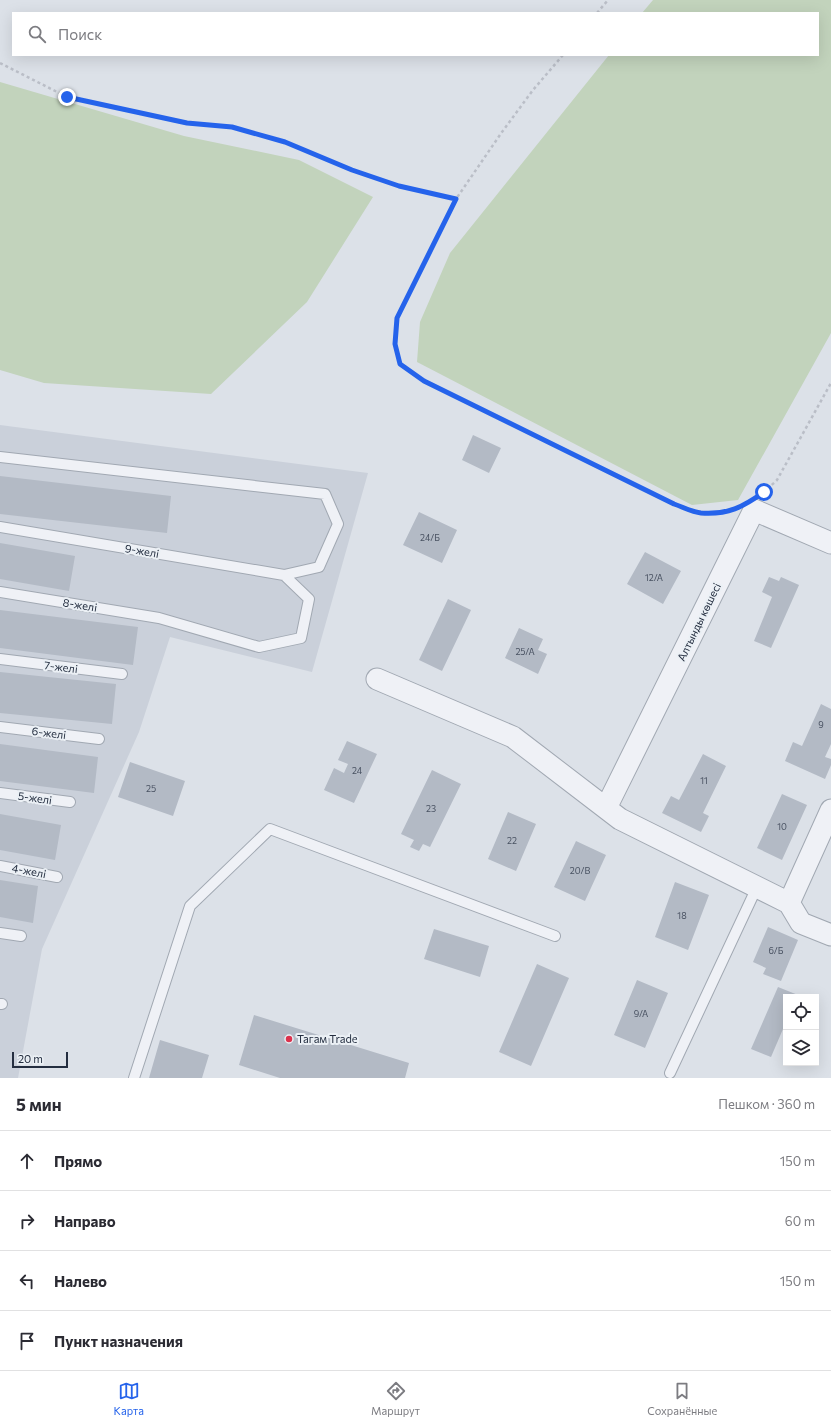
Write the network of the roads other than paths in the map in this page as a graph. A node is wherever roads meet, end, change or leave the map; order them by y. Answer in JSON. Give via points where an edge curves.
{"nodes":[{"id":1,"x":0,"y":457,"type":"edge"},
{"id":2,"x":0,"y":527,"type":"edge"},
{"id":3,"x":831,"y":543,"type":"edge"},
{"id":4,"x":284,"y":575,"type":"junction"},
{"id":5,"x":0,"y":592,"type":"edge"},
{"id":6,"x":0,"y":659,"type":"edge"},
{"id":7,"x":122,"y":674,"type":"dead end"},
{"id":8,"x":377,"y":679,"type":"dead end"},
{"id":9,"x":0,"y":727,"type":"edge"},
{"id":10,"x":99,"y":739,"type":"dead end"},
{"id":11,"x":0,"y":793,"type":"edge"},
{"id":12,"x":70,"y":802,"type":"dead end"},
{"id":13,"x":606,"y":808,"type":"junction"},
{"id":14,"x":831,"y":810,"type":"edge"},
{"id":15,"x":0,"y":866,"type":"edge"},
{"id":16,"x":57,"y":877,"type":"dead end"},
{"id":17,"x":757,"y":887,"type":"junction"},
{"id":18,"x":789,"y":903,"type":"junction"},
{"id":19,"x":0,"y":933,"type":"edge"},
{"id":20,"x":831,"y":935,"type":"edge"},
{"id":21,"x":21,"y":936,"type":"dead end"},
{"id":22,"x":555,"y":936,"type":"dead end"},
{"id":23,"x":670,"y":1073,"type":"dead end"},
{"id":24,"x":134,"y":1078,"type":"edge"}],
"edges":[{"from":1,"to":4,"type":"lane","via":[[325,494],[338,524],[319,567]]},
{"from":2,"to":4,"type":"lane","name":"9-желі"},
{"from":3,"to":13,"type":"street","name":"Алтынды көшесі","via":[[754,510]]},
{"from":4,"to":5,"type":"lane","name":"8-желі","via":[[309,599],[301,638],[259,647],[160,618]]},
{"from":6,"to":7,"type":"lane","name":"7-желі"},
{"from":8,"to":13,"type":"street","via":[[513,737]]},
{"from":9,"to":10,"type":"lane","name":"6-желі"},
{"from":11,"to":12,"type":"lane","name":"5-желі"},
{"from":13,"to":17,"type":"street","via":[[620,818]]},
{"from":14,"to":18,"type":"street"},
{"from":15,"to":16,"type":"lane","name":"4-желі"},
{"from":17,"to":18,"type":"street"},
{"from":17,"to":23,"type":"lane"},
{"from":18,"to":20,"type":"street","via":[[801,923]]},
{"from":19,"to":21,"type":"lane"},
{"from":22,"to":24,"type":"lane","via":[[270,829],[190,906]]}]}
